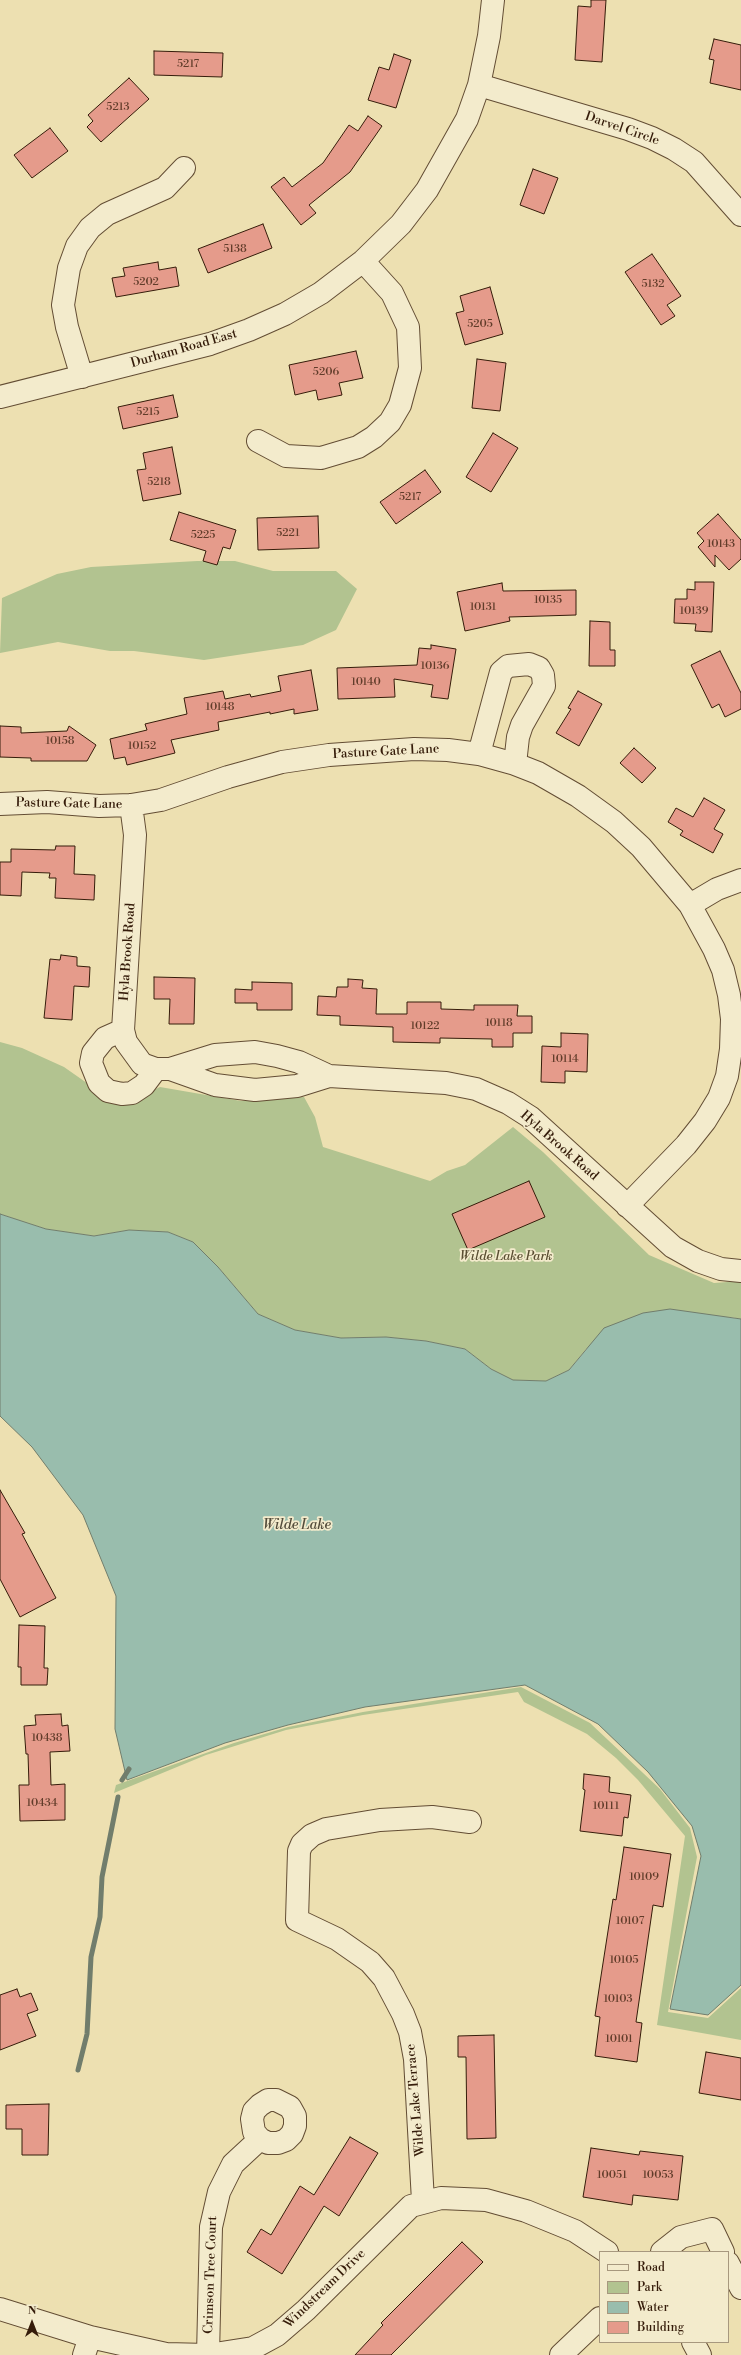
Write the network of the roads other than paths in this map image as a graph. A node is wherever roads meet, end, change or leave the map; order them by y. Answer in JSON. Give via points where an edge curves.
{"nodes":[{"id":1,"x":493,"y":0,"type":"edge"},
{"id":2,"x":479,"y":85,"type":"junction"},
{"id":3,"x":184,"y":168,"type":"dead end"},
{"id":4,"x":741,"y":215,"type":"edge"},
{"id":5,"x":363,"y":261,"type":"junction"},
{"id":6,"x":82,"y":377,"type":"junction"},
{"id":7,"x":0,"y":397,"type":"edge"},
{"id":8,"x":258,"y":441,"type":"dead end"},
{"id":9,"x":479,"y":754,"type":"junction"},
{"id":10,"x":515,"y":764,"type":"junction"},
{"id":11,"x":0,"y":804,"type":"edge"},
{"id":12,"x":132,"y":805,"type":"junction"},
{"id":13,"x":741,"y":880,"type":"edge"},
{"id":14,"x":690,"y":905,"type":"junction"},
{"id":15,"x":123,"y":1030,"type":"junction"},
{"id":16,"x":163,"y":1069,"type":"junction"},
{"id":17,"x":329,"y":1076,"type":"junction"},
{"id":18,"x":627,"y":1206,"type":"junction"},
{"id":19,"x":741,"y":1271,"type":"edge"},
{"id":20,"x":470,"y":1822,"type":"dead end"},
{"id":21,"x":260,"y":2139,"type":"dead end"},
{"id":22,"x":423,"y":2201,"type":"junction"},
{"id":23,"x":605,"y":2251,"type":"edge"},
{"id":24,"x":663,"y":2251,"type":"edge"},
{"id":25,"x":723,"y":2251,"type":"edge"},
{"id":26,"x":729,"y":2265,"type":"edge"},
{"id":27,"x":741,"y":2288,"type":"edge"},
{"id":28,"x":0,"y":2309,"type":"edge"},
{"id":29,"x":599,"y":2319,"type":"edge"},
{"id":30,"x":694,"y":2343,"type":"edge"},
{"id":31,"x":87,"y":2346,"type":"edge"},
{"id":32,"x":253,"y":2352,"type":"edge"},
{"id":33,"x":208,"y":2355,"type":"edge"},
{"id":34,"x":561,"y":2355,"type":"edge"},
{"id":35,"x":700,"y":2355,"type":"edge"}],
"edges":[{"from":1,"to":2,"type":"street","name":"Durham Road East"},
{"from":2,"to":4,"type":"street","name":"Darvel Circle","via":[[628,128],[652,138],[694,162]]},
{"from":2,"to":5,"type":"street","name":"Durham Road East","via":[[467,119],[427,190],[401,224]]},
{"from":3,"to":6,"type":"street","via":[[165,188],[107,214],[90,228],[77,246],[69,268],[63,304]]},
{"from":5,"to":6,"type":"street","name":"Durham Road East","via":[[321,293],[285,314],[249,330],[210,344]]},
{"from":5,"to":8,"type":"street","via":[[392,293],[408,327],[410,368],[404,392],[393,416],[374,437],[358,447],[321,458],[286,456]]},
{"from":6,"to":7,"type":"street","name":"Durham Road East"},
{"from":9,"to":10,"type":"street","name":"Pasture Gate Lane"},
{"from":9,"to":10,"type":"street","via":[[501,672],[508,666],[529,664],[539,668],[544,686],[518,737]]},
{"from":9,"to":12,"type":"street","name":"Pasture Gate Lane","via":[[414,749],[329,755],[282,762],[161,800]]},
{"from":10,"to":14,"type":"street","name":"Pasture Gate Lane","via":[[558,784],[604,815],[641,847]]},
{"from":11,"to":12,"type":"street","name":"Pasture Gate Lane","via":[[47,802],[99,806]]},
{"from":12,"to":15,"type":"street","name":"Hyla Brook Road","via":[[135,835]]},
{"from":13,"to":14,"type":"street","via":[[718,889]]},
{"from":14,"to":18,"type":"street","name":"Pasture Gate Lane","via":[[714,949],[727,988],[732,1019],[727,1076],[719,1098],[705,1121],[686,1145]]},
{"from":15,"to":16,"type":"street","name":"Hyla Brook Road","via":[[126,1042],[142,1064]]},
{"from":15,"to":16,"type":"street","via":[[105,1038],[94,1053],[91,1063],[99,1083],[108,1091],[132,1093]]},
{"from":16,"to":17,"type":"street","name":"Hyla Brook Road","via":[[215,1085],[255,1090],[297,1086]]},
{"from":16,"to":17,"type":"street","name":"Hyla Brook Road","via":[[215,1054],[255,1052],[299,1062]]},
{"from":17,"to":18,"type":"street","name":"Hyla Brook Road","via":[[446,1083],[491,1095],[530,1117]]},
{"from":18,"to":19,"type":"street","name":"Hyla Brook Road","via":[[673,1247],[715,1267]]},
{"from":20,"to":22,"type":"street","name":"Wilde Lake Terrace","via":[[432,1817],[405,1817],[326,1830],[312,1835],[302,1844],[298,1864],[297,1920],[337,1939],[370,1962],[384,1978],[404,2014],[414,2059]]},
{"from":21,"to":33,"type":"street","name":"Crimson Tree Court","via":[[234,2164],[219,2192],[213,2210]]},
{"from":22,"to":23,"type":"street","name":"Windstream Drive","via":[[462,2197],[486,2200],[551,2220],[575,2231]]},
{"from":22,"to":32,"type":"street","name":"Windstream Drive","via":[[399,2215],[306,2310]]},
{"from":24,"to":25,"type":"street","via":[[681,2237],[712,2229]]},
{"from":26,"to":27,"type":"street"},
{"from":28,"to":31,"type":"street","name":"Windstream Drive"},
{"from":29,"to":34,"type":"street"},
{"from":30,"to":35,"type":"street"},
{"from":31,"to":33,"type":"street","name":"Windstream Drive","via":[[166,2354]]},
{"from":32,"to":33,"type":"street","name":"Windstream Drive"}]}
